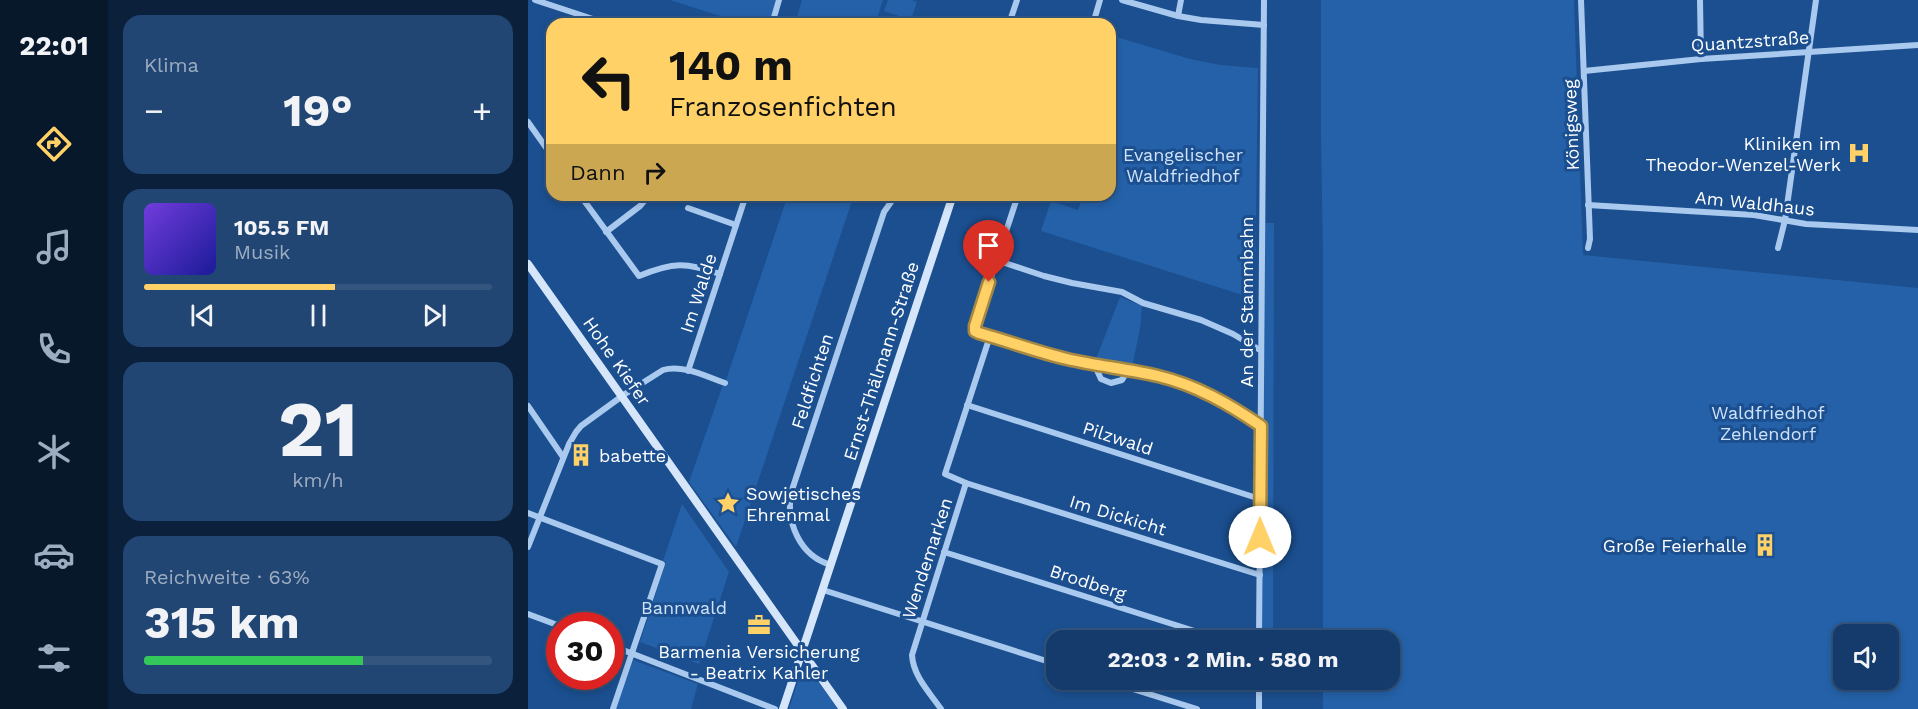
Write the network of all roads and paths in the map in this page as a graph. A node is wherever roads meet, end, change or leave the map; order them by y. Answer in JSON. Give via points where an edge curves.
{"nodes":[{"id":1,"x":535,"y":0,"type":"edge"},
{"id":2,"x":779,"y":0,"type":"edge"},
{"id":3,"x":1017,"y":0,"type":"edge"},
{"id":4,"x":1100,"y":0,"type":"edge"},
{"id":5,"x":1122,"y":0,"type":"edge"},
{"id":6,"x":1181,"y":0,"type":"edge"},
{"id":7,"x":1264,"y":0,"type":"edge"},
{"id":8,"x":1581,"y":0,"type":"edge"},
{"id":9,"x":1700,"y":0,"type":"edge"},
{"id":10,"x":1816,"y":0,"type":"edge"},
{"id":11,"x":1178,"y":16,"type":"junction"},
{"id":12,"x":590,"y":18,"type":"edge"},
{"id":13,"x":774,"y":18,"type":"edge"},
{"id":14,"x":1011,"y":18,"type":"edge"},
{"id":15,"x":1095,"y":18,"type":"edge"},
{"id":16,"x":1264,"y":26,"type":"junction"},
{"id":17,"x":1918,"y":45,"type":"edge"},
{"id":18,"x":1808,"y":52,"type":"junction"},
{"id":19,"x":1701,"y":59,"type":"junction"},
{"id":20,"x":1584,"y":70,"type":"junction"},
{"id":21,"x":528,"y":122,"type":"edge"},
{"id":22,"x":546,"y":147,"type":"edge"},
{"id":23,"x":584,"y":201,"type":"edge"},
{"id":24,"x":643,"y":201,"type":"edge"},
{"id":25,"x":744,"y":201,"type":"edge"},
{"id":26,"x":892,"y":201,"type":"edge"},
{"id":27,"x":951,"y":201,"type":"edge"},
{"id":28,"x":1016,"y":201,"type":"edge"},
{"id":29,"x":1588,"y":205,"type":"junction"},
{"id":30,"x":688,"y":208,"type":"dead end"},
{"id":31,"x":1785,"y":220,"type":"junction"},
{"id":32,"x":736,"y":225,"type":"junction"},
{"id":33,"x":1918,"y":230,"type":"edge"},
{"id":34,"x":606,"y":232,"type":"junction"},
{"id":35,"x":1588,"y":248,"type":"dead end"},
{"id":36,"x":1778,"y":248,"type":"dead end"},
{"id":37,"x":996,"y":260,"type":"junction"},
{"id":38,"x":528,"y":264,"type":"edge"},
{"id":39,"x":720,"y":274,"type":"junction"},
{"id":40,"x":990,"y":336,"type":"junction"},
{"id":41,"x":1260,"y":350,"type":"junction"},
{"id":42,"x":1094,"y":364,"type":"junction"},
{"id":43,"x":1128,"y":370,"type":"junction"},
{"id":44,"x":688,"y":371,"type":"junction"},
{"id":45,"x":725,"y":383,"type":"dead end"},
{"id":46,"x":621,"y":396,"type":"junction"},
{"id":47,"x":967,"y":405,"type":"junction"},
{"id":48,"x":528,"y":406,"type":"edge"},
{"id":49,"x":1261,"y":426,"type":"junction"},
{"id":50,"x":563,"y":457,"type":"junction"},
{"id":51,"x":966,"y":483,"type":"junction"},
{"id":52,"x":1260,"y":499,"type":"junction"},
{"id":53,"x":528,"y":513,"type":"edge"},
{"id":54,"x":540,"y":518,"type":"junction"},
{"id":55,"x":528,"y":547,"type":"edge"},
{"id":56,"x":944,"y":552,"type":"junction"},
{"id":57,"x":831,"y":565,"type":"junction"},
{"id":58,"x":1260,"y":575,"type":"junction"},
{"id":59,"x":823,"y":590,"type":"junction"},
{"id":60,"x":528,"y":614,"type":"edge"},
{"id":61,"x":546,"y":621,"type":"edge"},
{"id":62,"x":922,"y":622,"type":"junction"},
{"id":63,"x":1191,"y":630,"type":"edge"},
{"id":64,"x":1259,"y":630,"type":"edge"},
{"id":65,"x":624,"y":650,"type":"edge"},
{"id":66,"x":802,"y":652,"type":"junction"},
{"id":67,"x":632,"y":653,"type":"junction"},
{"id":68,"x":1046,"y":661,"type":"edge"},
{"id":69,"x":1136,"y":690,"type":"edge"},
{"id":70,"x":1259,"y":690,"type":"edge"},
{"id":71,"x":613,"y":709,"type":"edge"},
{"id":72,"x":775,"y":709,"type":"edge"},
{"id":73,"x":783,"y":709,"type":"edge"},
{"id":74,"x":843,"y":709,"type":"edge"},
{"id":75,"x":941,"y":709,"type":"edge"},
{"id":76,"x":1197,"y":709,"type":"edge"},
{"id":77,"x":1259,"y":709,"type":"edge"}],
"edges":[{"from":1,"to":12,"type":"street"},
{"from":2,"to":13,"type":"street"},
{"from":3,"to":14,"type":"street"},
{"from":4,"to":15,"type":"street"},
{"from":5,"to":11,"type":"street"},
{"from":6,"to":11,"type":"street"},
{"from":7,"to":16,"type":"street","name":"An der Stammbahn"},
{"from":8,"to":20,"type":"street","name":"Königsweg"},
{"from":9,"to":19,"type":"street"},
{"from":10,"to":18,"type":"street"},
{"from":11,"to":16,"type":"street"},
{"from":16,"to":41,"type":"street","name":"An der Stammbahn"},
{"from":17,"to":18,"type":"street","name":"Quantzstraße"},
{"from":18,"to":19,"type":"street","name":"Quantzstraße"},
{"from":18,"to":31,"type":"street"},
{"from":19,"to":20,"type":"street","name":"Quantzstraße"},
{"from":20,"to":29,"type":"street","name":"Königsweg"},
{"from":21,"to":22,"type":"street"},
{"from":23,"to":34,"type":"street"},
{"from":24,"to":34,"type":"street"},
{"from":25,"to":32,"type":"street","name":"Im Walde"},
{"from":26,"to":57,"type":"street","name":"Feldfichten","via":[[884,212],[790,498],[790,518],[801,543],[818,560]]},
{"from":27,"to":57,"type":"street","name":"Ernst-Thälmann-Straße"},
{"from":28,"to":37,"type":"street"},
{"from":29,"to":31,"type":"street","name":"Am Waldhaus"},
{"from":29,"to":35,"type":"street","name":"Königsweg"},
{"from":30,"to":32,"type":"street"},
{"from":31,"to":33,"type":"street","name":"Am Waldhaus"},
{"from":31,"to":36,"type":"street"},
{"from":32,"to":39,"type":"street","name":"Im Walde"},
{"from":34,"to":39,"type":"street","via":[[639,276],[677,265]]},
{"from":37,"to":40,"type":"street","via":[[975,329]]},
{"from":37,"to":41,"type":"street","via":[[1044,276],[1122,292],[1143,303],[1201,320]]},
{"from":38,"to":46,"type":"street","name":"Hohe Kiefer"},
{"from":39,"to":44,"type":"street","name":"Im Walde"},
{"from":40,"to":42,"type":"street"},
{"from":40,"to":47,"type":"street","name":"Wendemarken"},
{"from":41,"to":49,"type":"street","name":"An der Stammbahn"},
{"from":42,"to":43,"type":"street"},
{"from":42,"to":43,"type":"street","via":[[1101,379],[1111,383],[1122,380]]},
{"from":43,"to":49,"type":"street","via":[[1160,376],[1202,392]]},
{"from":44,"to":45,"type":"street"},
{"from":44,"to":46,"type":"street","via":[[663,370]]},
{"from":46,"to":50,"type":"street","via":[[581,426]]},
{"from":46,"to":66,"type":"street","name":"Hohe Kiefer"},
{"from":47,"to":51,"type":"street","name":"Wendemarken","via":[[945,474]]},
{"from":47,"to":52,"type":"street","name":"Pilzwald"},
{"from":48,"to":50,"type":"street"},
{"from":49,"to":52,"type":"street","name":"An der Stammbahn"},
{"from":50,"to":54,"type":"street"},
{"from":51,"to":56,"type":"street","name":"Wendemarken"},
{"from":51,"to":58,"type":"street","name":"Im Dickicht"},
{"from":52,"to":58,"type":"street","name":"An der Stammbahn"},
{"from":53,"to":54,"type":"street"},
{"from":54,"to":55,"type":"street"},
{"from":54,"to":67,"type":"street","via":[[662,564]]},
{"from":56,"to":62,"type":"street","name":"Wendemarken"},
{"from":56,"to":63,"type":"street","name":"Brodberg"},
{"from":57,"to":59,"type":"street","name":"Ernst-Thälmann-Straße"},
{"from":58,"to":64,"type":"street","name":"An der Stammbahn"},
{"from":59,"to":62,"type":"street"},
{"from":59,"to":66,"type":"street","name":"Ernst-Thälmann-Straße"},
{"from":60,"to":61,"type":"street"},
{"from":62,"to":68,"type":"street"},
{"from":62,"to":75,"type":"street","name":"Wendemarken","via":[[912,664]]},
{"from":65,"to":67,"type":"street"},
{"from":66,"to":73,"type":"street","name":"Ernst-Thälmann-Straße"},
{"from":66,"to":74,"type":"street","name":"Hohe Kiefer"},
{"from":67,"to":71,"type":"street"},
{"from":67,"to":72,"type":"street"},
{"from":69,"to":76,"type":"street"},
{"from":70,"to":77,"type":"street"}]}
